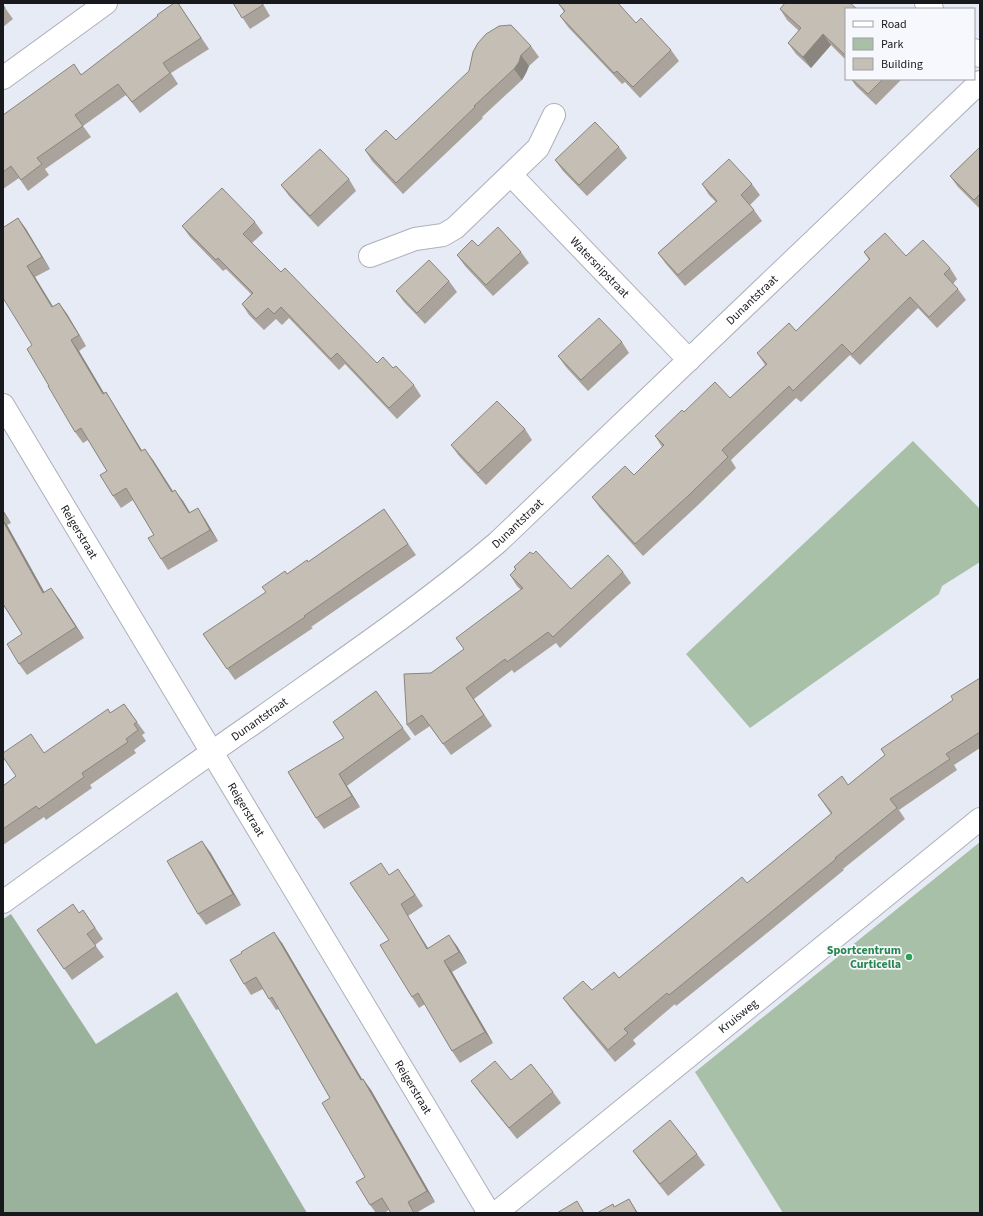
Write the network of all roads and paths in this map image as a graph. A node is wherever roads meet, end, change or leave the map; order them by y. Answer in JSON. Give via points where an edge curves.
{"nodes":[{"id":1,"x":106,"y":3,"type":"edge"},
{"id":2,"x":3,"y":78,"type":"edge"},
{"id":3,"x":980,"y":82,"type":"edge"},
{"id":4,"x":554,"y":115,"type":"dead end"},
{"id":5,"x":511,"y":175,"type":"junction"},
{"id":6,"x":370,"y":256,"type":"dead end"},
{"id":7,"x":689,"y":360,"type":"junction"},
{"id":8,"x":3,"y":405,"type":"edge"},
{"id":9,"x":212,"y":752,"type":"junction"},
{"id":10,"x":980,"y":818,"type":"edge"},
{"id":11,"x":3,"y":902,"type":"edge"},
{"id":12,"x":489,"y":1213,"type":"edge"},
{"id":13,"x":496,"y":1213,"type":"edge"}],
"edges":[{"from":1,"to":2,"type":"street"},
{"from":3,"to":7,"type":"street","name":"Dunantstraat"},
{"from":4,"to":5,"type":"street","via":[[538,148]]},
{"from":5,"to":6,"type":"street","via":[[455,228],[443,236],[415,239]]},
{"from":5,"to":7,"type":"street","name":"Watersnipstraat"},
{"from":7,"to":9,"type":"street","name":"Dunantstraat","via":[[498,542],[462,572],[416,608]]},
{"from":8,"to":9,"type":"street","name":"Reigerstraat"},
{"from":9,"to":11,"type":"street","name":"Dunantstraat"},
{"from":9,"to":12,"type":"street","name":"Reigerstraat"},
{"from":10,"to":13,"type":"street","name":"Kruisweg"}]}
